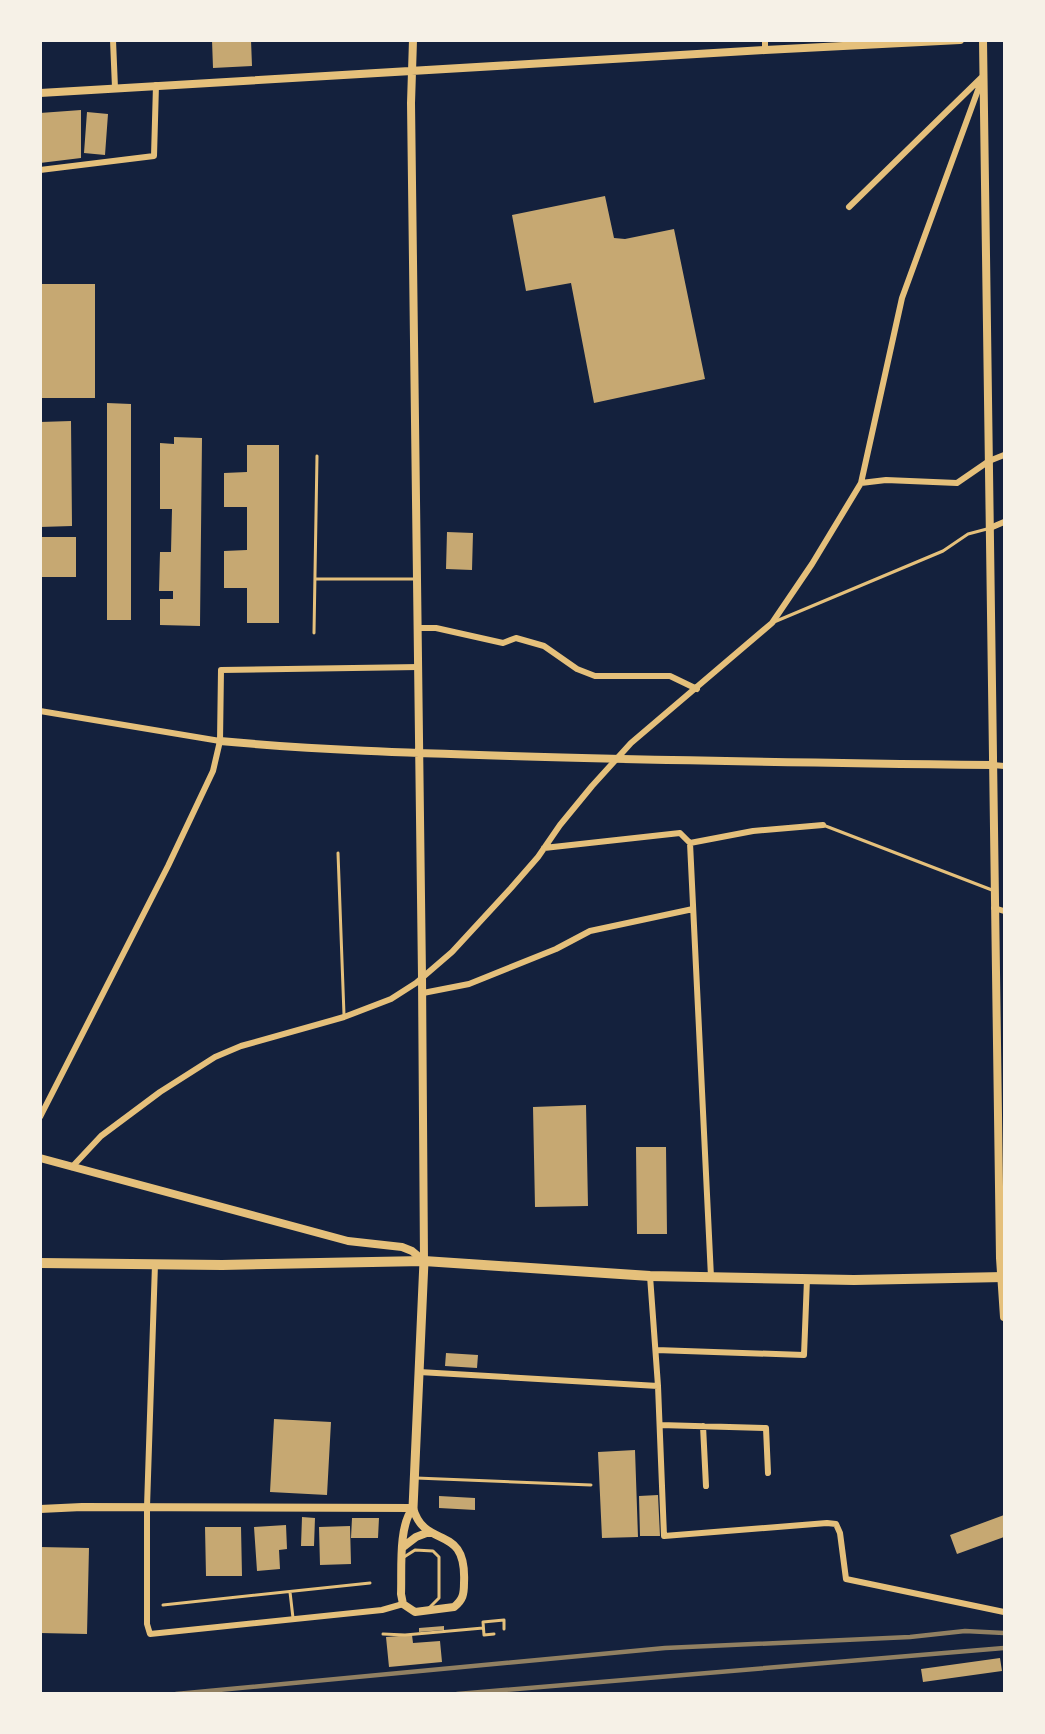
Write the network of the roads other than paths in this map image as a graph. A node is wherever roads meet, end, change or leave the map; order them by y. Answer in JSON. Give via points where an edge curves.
{"nodes":[{"id":1,"x":113,"y":40,"type":"edge"},
{"id":2,"x":413,"y":40,"type":"edge"},
{"id":3,"x":960,"y":40,"type":"edge"},
{"id":4,"x":983,"y":40,"type":"edge"},
{"id":5,"x":765,"y":45,"type":"edge"},
{"id":6,"x":411,"y":72,"type":"junction"},
{"id":7,"x":983,"y":75,"type":"junction"},
{"id":8,"x":156,"y":85,"type":"junction"},
{"id":9,"x":116,"y":88,"type":"junction"},
{"id":10,"x":40,"y":93,"type":"edge"},
{"id":11,"x":40,"y":170,"type":"edge"},
{"id":12,"x":849,"y":207,"type":"dead end"},
{"id":13,"x":1005,"y":455,"type":"edge"},
{"id":14,"x":317,"y":456,"type":"dead end"},
{"id":15,"x":989,"y":461,"type":"junction"},
{"id":16,"x":861,"y":483,"type":"junction"},
{"id":17,"x":1005,"y":522,"type":"edge"},
{"id":18,"x":990,"y":528,"type":"junction"},
{"id":19,"x":315,"y":579,"type":"junction"},
{"id":20,"x":417,"y":579,"type":"junction"},
{"id":21,"x":772,"y":623,"type":"junction"},
{"id":22,"x":418,"y":628,"type":"junction"},
{"id":23,"x":314,"y":633,"type":"dead end"},
{"id":24,"x":419,"y":667,"type":"junction"},
{"id":25,"x":697,"y":689,"type":"junction"},
{"id":26,"x":40,"y":711,"type":"edge"},
{"id":27,"x":220,"y":741,"type":"junction"},
{"id":28,"x":419,"y":753,"type":"junction"},
{"id":29,"x":617,"y":759,"type":"junction"},
{"id":30,"x":993,"y":765,"type":"junction"},
{"id":31,"x":1005,"y":766,"type":"edge"},
{"id":32,"x":823,"y":825,"type":"joint"},
{"id":33,"x":690,"y":843,"type":"junction"},
{"id":34,"x":544,"y":848,"type":"junction"},
{"id":35,"x":338,"y":853,"type":"dead end"},
{"id":36,"x":994,"y":891,"type":"junction"},
{"id":37,"x":994,"y":908,"type":"junction"},
{"id":38,"x":693,"y":909,"type":"junction"},
{"id":39,"x":1005,"y":911,"type":"edge"},
{"id":40,"x":422,"y":976,"type":"junction"},
{"id":41,"x":423,"y":993,"type":"junction"},
{"id":42,"x":344,"y":1017,"type":"junction"},
{"id":43,"x":40,"y":1117,"type":"edge"},
{"id":44,"x":40,"y":1158,"type":"edge"},
{"id":45,"x":72,"y":1168,"type":"junction"},
{"id":46,"x":424,"y":1262,"type":"junction"},
{"id":47,"x":40,"y":1263,"type":"edge"},
{"id":48,"x":155,"y":1264,"type":"junction"},
{"id":49,"x":650,"y":1276,"type":"junction"},
{"id":50,"x":711,"y":1277,"type":"junction"},
{"id":51,"x":1003,"y":1277,"type":"edge"},
{"id":52,"x":807,"y":1279,"type":"junction"},
{"id":53,"x":1005,"y":1317,"type":"edge"},
{"id":54,"x":656,"y":1350,"type":"junction"},
{"id":55,"x":419,"y":1372,"type":"junction"},
{"id":56,"x":658,"y":1386,"type":"junction"},
{"id":57,"x":660,"y":1425,"type":"junction"},
{"id":58,"x":703,"y":1426,"type":"junction"},
{"id":59,"x":768,"y":1473,"type":"dead end"},
{"id":60,"x":414,"y":1478,"type":"junction"},
{"id":61,"x":591,"y":1485,"type":"dead end"},
{"id":62,"x":706,"y":1486,"type":"dead end"},
{"id":63,"x":147,"y":1507,"type":"junction"},
{"id":64,"x":413,"y":1508,"type":"junction"},
{"id":65,"x":40,"y":1509,"type":"edge"},
{"id":66,"x":429,"y":1532,"type":"junction"},
{"id":67,"x":403,"y":1547,"type":"junction"},
{"id":68,"x":402,"y":1558,"type":"junction"},
{"id":69,"x":370,"y":1583,"type":"dead end"},
{"id":70,"x":290,"y":1592,"type":"junction"},
{"id":71,"x":403,"y":1604,"type":"junction"},
{"id":72,"x":163,"y":1605,"type":"dead end"},
{"id":73,"x":425,"y":1611,"type":"junction"},
{"id":74,"x":1005,"y":1612,"type":"edge"},
{"id":75,"x":293,"y":1620,"type":"junction"}],
"edges":[{"from":1,"to":9,"type":"street"},
{"from":2,"to":6,"type":"street"},
{"from":3,"to":5,"type":"street"},
{"from":4,"to":7,"type":"street"},
{"from":5,"to":6,"type":"street"},
{"from":6,"to":8,"type":"street"},
{"from":6,"to":20,"type":"street"},
{"from":7,"to":12,"type":"street"},
{"from":7,"to":15,"type":"street"},
{"from":7,"to":16,"type":"street","via":[[902,298]]},
{"from":8,"to":9,"type":"street"},
{"from":8,"to":11,"type":"street","via":[[154,156]]},
{"from":9,"to":10,"type":"street"},
{"from":13,"to":15,"type":"street"},
{"from":14,"to":19,"type":"lane"},
{"from":15,"to":16,"type":"street","via":[[957,483]]},
{"from":15,"to":18,"type":"street"},
{"from":16,"to":21,"type":"street"},
{"from":17,"to":18,"type":"street"},
{"from":18,"to":21,"type":"lane","via":[[968,534],[943,551]]},
{"from":18,"to":30,"type":"street"},
{"from":19,"to":20,"type":"lane"},
{"from":19,"to":23,"type":"lane"},
{"from":20,"to":22,"type":"street"},
{"from":21,"to":25,"type":"street"},
{"from":22,"to":24,"type":"street"},
{"from":22,"to":25,"type":"street","via":[[436,628],[503,643],[516,639],[544,646],[577,669],[595,676],[669,676]]},
{"from":24,"to":27,"type":"street","via":[[221,670]]},
{"from":24,"to":28,"type":"street"},
{"from":25,"to":29,"type":"street"},
{"from":26,"to":27,"type":"street"},
{"from":27,"to":28,"type":"street"},
{"from":27,"to":43,"type":"street","via":[[213,771],[173,856]]},
{"from":28,"to":29,"type":"street"},
{"from":28,"to":40,"type":"street"},
{"from":29,"to":30,"type":"street"},
{"from":29,"to":34,"type":"street"},
{"from":30,"to":31,"type":"street"},
{"from":30,"to":36,"type":"street"},
{"from":32,"to":33,"type":"street","via":[[753,831]]},
{"from":32,"to":36,"type":"lane"},
{"from":33,"to":34,"type":"street","via":[[680,833]]},
{"from":33,"to":38,"type":"street"},
{"from":34,"to":40,"type":"street","via":[[452,952]]},
{"from":35,"to":42,"type":"lane"},
{"from":36,"to":37,"type":"street"},
{"from":37,"to":39,"type":"street"},
{"from":37,"to":51,"type":"street"},
{"from":38,"to":41,"type":"street","via":[[590,931],[469,984]]},
{"from":38,"to":50,"type":"street"},
{"from":40,"to":41,"type":"street"},
{"from":40,"to":42,"type":"street","via":[[391,999]]},
{"from":41,"to":46,"type":"street"},
{"from":42,"to":45,"type":"street","via":[[215,1057],[101,1136]]},
{"from":44,"to":45,"type":"street"},
{"from":45,"to":46,"type":"street","via":[[348,1241],[402,1247]]},
{"from":46,"to":48,"type":"highway"},
{"from":46,"to":49,"type":"highway"},
{"from":46,"to":55,"type":"main road"},
{"from":47,"to":48,"type":"highway"},
{"from":48,"to":63,"type":"street"},
{"from":49,"to":50,"type":"highway"},
{"from":49,"to":54,"type":"street"},
{"from":50,"to":52,"type":"highway"},
{"from":51,"to":52,"type":"highway"},
{"from":51,"to":53,"type":"street"},
{"from":52,"to":54,"type":"street","via":[[804,1355]]},
{"from":54,"to":56,"type":"street"},
{"from":55,"to":56,"type":"street"},
{"from":55,"to":60,"type":"main road"},
{"from":56,"to":57,"type":"street"},
{"from":57,"to":58,"type":"street"},
{"from":57,"to":74,"type":"street","via":[[664,1536],[836,1524],[846,1579]]},
{"from":58,"to":59,"type":"street","via":[[766,1428]]},
{"from":58,"to":62,"type":"street"},
{"from":60,"to":61,"type":"lane"},
{"from":60,"to":64,"type":"main road"},
{"from":63,"to":64,"type":"street"},
{"from":63,"to":65,"type":"street"},
{"from":63,"to":75,"type":"street","via":[[150,1634]]},
{"from":64,"to":66,"type":"street"},
{"from":64,"to":67,"type":"street","via":[[407,1514]]},
{"from":66,"to":67,"type":"street"},
{"from":66,"to":73,"type":"street","via":[[450,1541],[462,1554],[464,1594],[454,1607]]},
{"from":67,"to":68,"type":"street"},
{"from":68,"to":71,"type":"street"},
{"from":68,"to":73,"type":"lane","via":[[415,1550],[433,1551],[439,1557],[439,1598]]},
{"from":69,"to":70,"type":"lane"},
{"from":70,"to":72,"type":"lane"},
{"from":70,"to":75,"type":"lane"},
{"from":71,"to":73,"type":"street","via":[[415,1612]]},
{"from":71,"to":75,"type":"street"}]}
